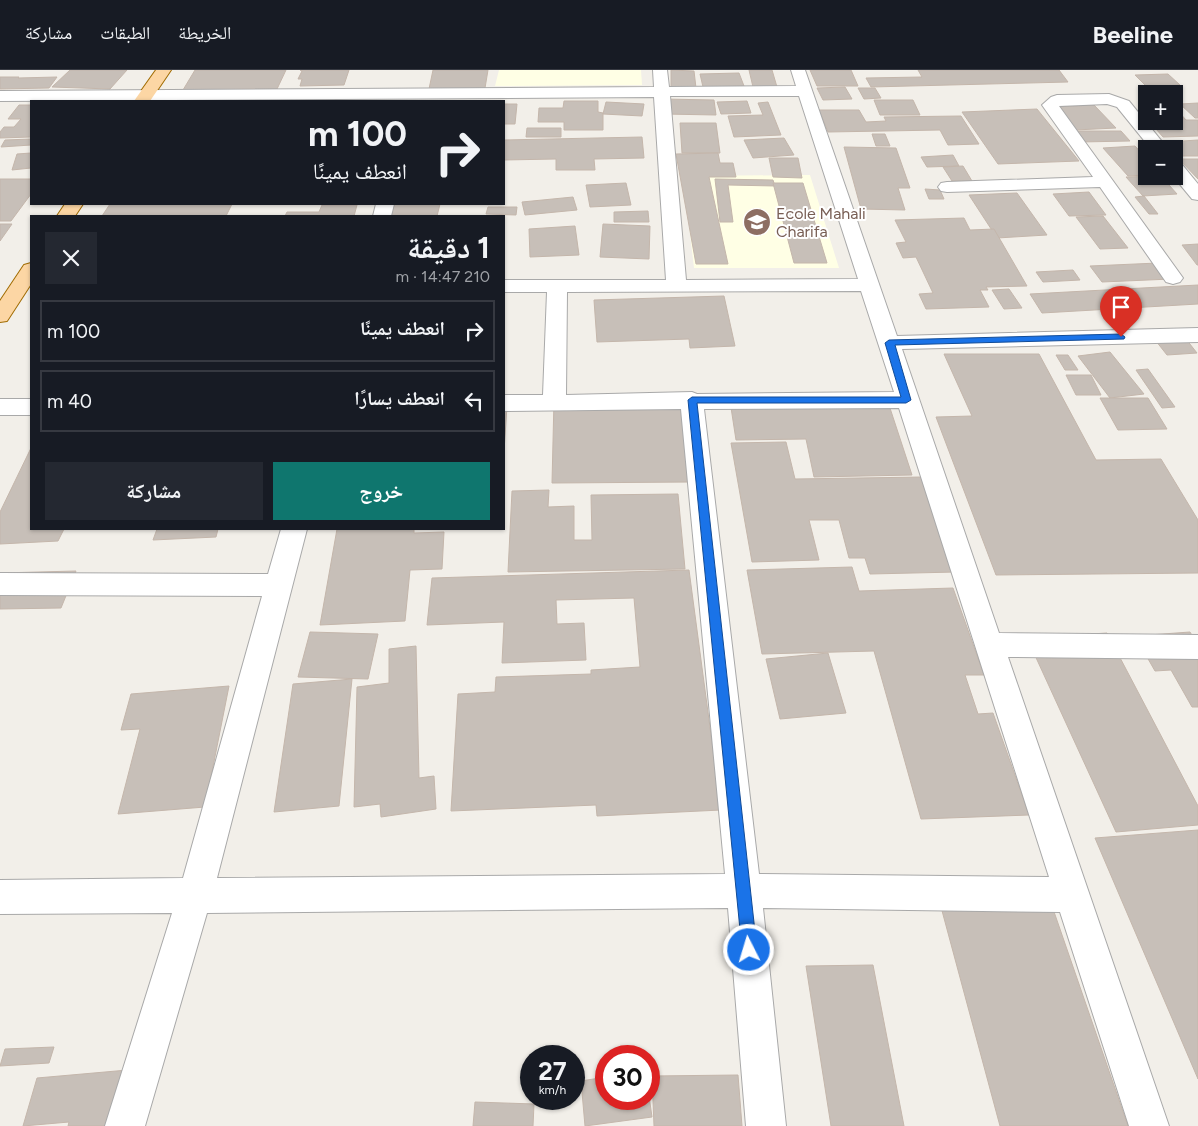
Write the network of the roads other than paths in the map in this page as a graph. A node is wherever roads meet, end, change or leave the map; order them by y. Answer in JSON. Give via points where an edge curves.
{"nodes":[{"id":1,"x":164,"y":70,"type":"edge"},
{"id":2,"x":660,"y":70,"type":"edge"},
{"id":3,"x":420,"y":78,"type":"dead end"},
{"id":4,"x":801,"y":80,"type":"edge"},
{"id":5,"x":662,"y":92,"type":"junction"},
{"id":6,"x":0,"y":96,"type":"edge"},
{"id":7,"x":415,"y":97,"type":"edge"},
{"id":8,"x":144,"y":98,"type":"edge"},
{"id":9,"x":1152,"y":140,"type":"edge"},
{"id":10,"x":1183,"y":176,"type":"edge"},
{"id":11,"x":1105,"y":182,"type":"junction"},
{"id":12,"x":947,"y":187,"type":"dead end"},
{"id":13,"x":1198,"y":194,"type":"edge"},
{"id":14,"x":30,"y":272,"type":"edge"},
{"id":15,"x":1173,"y":278,"type":"dead end"},
{"id":16,"x":870,"y":285,"type":"junction"},
{"id":17,"x":505,"y":286,"type":"edge"},
{"id":18,"x":557,"y":286,"type":"junction"},
{"id":19,"x":676,"y":286,"type":"junction"},
{"id":20,"x":24,"y":290,"type":"edge"},
{"id":21,"x":0,"y":316,"type":"edge"},
{"id":22,"x":1198,"y":335,"type":"edge"},
{"id":23,"x":889,"y":343,"type":"junction"},
{"id":24,"x":692,"y":400,"type":"junction"},
{"id":25,"x":906,"y":400,"type":"junction"},
{"id":26,"x":554,"y":402,"type":"junction"},
{"id":27,"x":505,"y":403,"type":"edge"},
{"id":28,"x":0,"y":407,"type":"edge"},
{"id":29,"x":30,"y":407,"type":"edge"},
{"id":30,"x":294,"y":530,"type":"edge"},
{"id":31,"x":0,"y":584,"type":"edge"},
{"id":32,"x":279,"y":585,"type":"junction"},
{"id":33,"x":990,"y":645,"type":"junction"},
{"id":34,"x":1198,"y":647,"type":"edge"},
{"id":35,"x":744,"y":891,"type":"junction"},
{"id":36,"x":1072,"y":895,"type":"junction"},
{"id":37,"x":0,"y":896,"type":"edge"},
{"id":38,"x":194,"y":896,"type":"junction"},
{"id":39,"x":125,"y":1126,"type":"edge"},
{"id":40,"x":766,"y":1126,"type":"edge"},
{"id":41,"x":1149,"y":1126,"type":"edge"}],
"edges":[{"from":1,"to":8,"type":"main road"},
{"from":2,"to":5,"type":"street"},
{"from":3,"to":7,"type":"street"},
{"from":4,"to":5,"type":"street"},
{"from":4,"to":16,"type":"street"},
{"from":5,"to":7,"type":"street"},
{"from":5,"to":19,"type":"street"},
{"from":6,"to":8,"type":"street"},
{"from":7,"to":8,"type":"street"},
{"from":9,"to":11,"type":"street","via":[[1122,104],[1109,99],[1057,100],[1050,105]]},
{"from":10,"to":13,"type":"street"},
{"from":11,"to":12,"type":"street"},
{"from":11,"to":15,"type":"street"},
{"from":14,"to":20,"type":"main road"},
{"from":16,"to":19,"type":"street"},
{"from":16,"to":23,"type":"street"},
{"from":17,"to":18,"type":"street"},
{"from":18,"to":19,"type":"street"},
{"from":18,"to":26,"type":"street"},
{"from":20,"to":21,"type":"main road"},
{"from":22,"to":23,"type":"street"},
{"from":23,"to":25,"type":"street"},
{"from":24,"to":25,"type":"street"},
{"from":24,"to":26,"type":"street"},
{"from":24,"to":35,"type":"street"},
{"from":25,"to":33,"type":"street"},
{"from":26,"to":27,"type":"street"},
{"from":28,"to":29,"type":"street"},
{"from":30,"to":32,"type":"street"},
{"from":31,"to":32,"type":"street"},
{"from":32,"to":38,"type":"street"},
{"from":33,"to":34,"type":"street"},
{"from":33,"to":36,"type":"street"},
{"from":35,"to":36,"type":"street"},
{"from":35,"to":38,"type":"street"},
{"from":35,"to":40,"type":"street"},
{"from":36,"to":41,"type":"street"},
{"from":37,"to":38,"type":"street"},
{"from":38,"to":39,"type":"street"}]}
